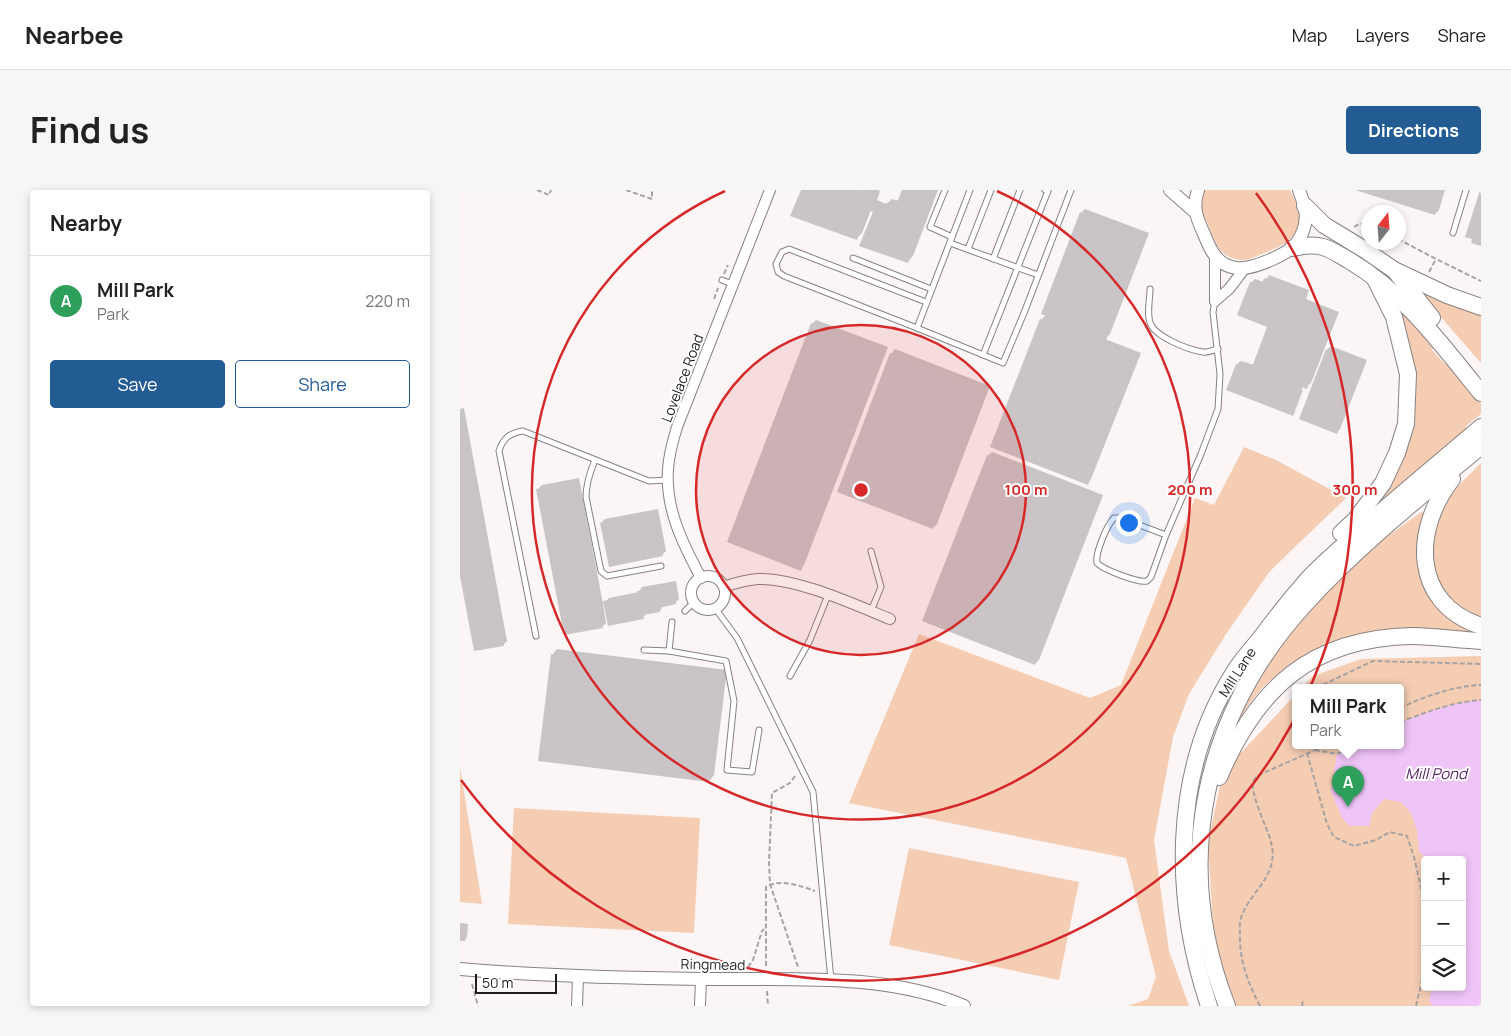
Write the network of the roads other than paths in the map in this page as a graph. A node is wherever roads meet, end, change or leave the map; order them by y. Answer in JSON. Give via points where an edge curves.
{"nodes":[{"id":1,"x":770,"y":190,"type":"edge"},
{"id":2,"x":945,"y":190,"type":"edge"},
{"id":3,"x":970,"y":190,"type":"edge"},
{"id":4,"x":991,"y":190,"type":"edge"},
{"id":5,"x":1020,"y":190,"type":"edge"},
{"id":6,"x":1045,"y":190,"type":"edge"},
{"id":7,"x":1071,"y":190,"type":"edge"},
{"id":8,"x":1170,"y":190,"type":"edge"},
{"id":9,"x":1198,"y":190,"type":"edge"},
{"id":10,"x":1298,"y":190,"type":"edge"},
{"id":11,"x":1466,"y":190,"type":"edge"},
{"id":12,"x":1305,"y":206,"type":"junction"},
{"id":13,"x":1195,"y":212,"type":"junction"},
{"id":14,"x":1453,"y":233,"type":"dead end"},
{"id":15,"x":952,"y":236,"type":"junction"},
{"id":16,"x":950,"y":243,"type":"junction"},
{"id":17,"x":1293,"y":248,"type":"junction"},
{"id":18,"x":968,"y":249,"type":"junction"},
{"id":19,"x":1215,"y":256,"type":"junction"},
{"id":20,"x":853,"y":258,"type":"dead end"},
{"id":21,"x":993,"y":258,"type":"junction"},
{"id":22,"x":1018,"y":267,"type":"junction"},
{"id":23,"x":1245,"y":268,"type":"junction"},
{"id":24,"x":1394,"y":270,"type":"junction"},
{"id":25,"x":1038,"y":275,"type":"junction"},
{"id":26,"x":1375,"y":279,"type":"junction"},
{"id":27,"x":722,"y":280,"type":"dead end"},
{"id":28,"x":732,"y":284,"type":"junction"},
{"id":29,"x":932,"y":289,"type":"junction"},
{"id":30,"x":1150,"y":289,"type":"dead end"},
{"id":31,"x":1215,"y":301,"type":"junction"},
{"id":32,"x":926,"y":302,"type":"junction"},
{"id":33,"x":1481,"y":308,"type":"edge"},
{"id":34,"x":917,"y":328,"type":"junction"},
{"id":35,"x":1218,"y":349,"type":"junction"},
{"id":36,"x":983,"y":355,"type":"junction"},
{"id":37,"x":1481,"y":376,"type":"edge"},
{"id":38,"x":1481,"y":393,"type":"edge"},
{"id":39,"x":674,"y":401,"type":"dead end"},
{"id":40,"x":685,"y":406,"type":"junction"},
{"id":41,"x":1476,"y":443,"type":"edge"},
{"id":42,"x":595,"y":460,"type":"junction"},
{"id":43,"x":668,"y":480,"type":"junction"},
{"id":44,"x":1166,"y":535,"type":"junction"},
{"id":45,"x":871,"y":551,"type":"dead end"},
{"id":46,"x":661,"y":566,"type":"dead end"},
{"id":47,"x":701,"y":578,"type":"junction"},
{"id":48,"x":724,"y":587,"type":"junction"},
{"id":49,"x":828,"y":595,"type":"junction"},
{"id":50,"x":694,"y":602,"type":"junction"},
{"id":51,"x":715,"y":608,"type":"junction"},
{"id":52,"x":686,"y":611,"type":"dead end"},
{"id":53,"x":871,"y":611,"type":"junction"},
{"id":54,"x":890,"y":620,"type":"dead end"},
{"id":55,"x":672,"y":622,"type":"dead end"},
{"id":56,"x":1481,"y":626,"type":"edge"},
{"id":57,"x":536,"y":636,"type":"dead end"},
{"id":58,"x":1481,"y":641,"type":"edge"},
{"id":59,"x":644,"y":650,"type":"dead end"},
{"id":60,"x":669,"y":651,"type":"junction"},
{"id":61,"x":1234,"y":672,"type":"junction"},
{"id":62,"x":790,"y":676,"type":"dead end"},
{"id":63,"x":759,"y":730,"type":"dead end"},
{"id":64,"x":1202,"y":816,"type":"junction"},
{"id":65,"x":460,"y":969,"type":"edge"},
{"id":66,"x":578,"y":976,"type":"junction"},
{"id":67,"x":701,"y":979,"type":"junction"},
{"id":68,"x":831,"y":981,"type":"junction"},
{"id":69,"x":577,"y":1006,"type":"edge"},
{"id":70,"x":700,"y":1006,"type":"edge"},
{"id":71,"x":964,"y":1006,"type":"edge"},
{"id":72,"x":1209,"y":1006,"type":"edge"},
{"id":73,"x":1227,"y":1006,"type":"edge"}],
"edges":[{"from":1,"to":28,"type":"street","name":"Lovelace Road"},
{"from":2,"to":15,"type":"lane","via":[[930,227]]},
{"from":3,"to":15,"type":"lane"},
{"from":4,"to":18,"type":"lane"},
{"from":5,"to":21,"type":"lane"},
{"from":6,"to":22,"type":"lane","via":[[1048,191]]},
{"from":7,"to":25,"type":"lane"},
{"from":8,"to":13,"type":"street"},
{"from":9,"to":13,"type":"street"},
{"from":10,"to":12,"type":"street"},
{"from":11,"to":14,"type":"lane"},
{"from":12,"to":17,"type":"street","via":[[1304,228]]},
{"from":12,"to":24,"type":"main road","via":[[1324,225]]},
{"from":13,"to":19,"type":"street"},
{"from":15,"to":16,"type":"lane"},
{"from":16,"to":18,"type":"lane"},
{"from":16,"to":29,"type":"lane"},
{"from":17,"to":23,"type":"street"},
{"from":17,"to":26,"type":"main road","via":[[1309,245],[1329,249]]},
{"from":18,"to":21,"type":"lane"},
{"from":19,"to":23,"type":"street","via":[[1226,265]]},
{"from":19,"to":31,"type":"street"},
{"from":20,"to":29,"type":"lane"},
{"from":21,"to":22,"type":"lane"},
{"from":22,"to":25,"type":"lane"},
{"from":22,"to":36,"type":"lane"},
{"from":23,"to":31,"type":"street"},
{"from":24,"to":33,"type":"main road"},
{"from":24,"to":37,"type":"main road"},
{"from":25,"to":36,"type":"lane","via":[[1003,364]]},
{"from":26,"to":38,"type":"main road","via":[[1405,304]]},
{"from":26,"to":61,"type":"main road","via":[[1394,317],[1408,374],[1406,424],[1398,453],[1383,483],[1356,519],[1296,580],[1253,635]]},
{"from":27,"to":28,"type":"lane"},
{"from":28,"to":40,"type":"street","name":"Lovelace Road"},
{"from":29,"to":32,"type":"lane"},
{"from":30,"to":35,"type":"lane","via":[[1149,318],[1151,326],[1159,334],[1202,352]]},
{"from":31,"to":35,"type":"lane","via":[[1213,312]]},
{"from":32,"to":34,"type":"lane"},
{"from":32,"to":34,"type":"lane","via":[[789,249],[780,255],[777,268],[784,276]]},
{"from":34,"to":36,"type":"lane"},
{"from":35,"to":44,"type":"lane","via":[[1218,409]]},
{"from":39,"to":40,"type":"lane"},
{"from":40,"to":43,"type":"street","name":"Lovelace Road","via":[[676,427]]},
{"from":41,"to":56,"type":"main road","via":[[1441,494],[1425,542],[1424,560],[1432,585],[1443,602],[1464,619]]},
{"from":41,"to":61,"type":"main road","name":"Mill Lane","via":[[1392,502],[1310,577]]},
{"from":41,"to":64,"type":"main road","name":"Mill Lane","via":[[1306,603],[1269,650],[1248,680],[1231,714],[1212,771]]},
{"from":42,"to":43,"type":"lane","via":[[649,481]]},
{"from":42,"to":46,"type":"lane","via":[[586,497],[601,571],[607,576]]},
{"from":42,"to":57,"type":"lane","via":[[524,431],[502,440],[499,451]]},
{"from":43,"to":47,"type":"street","name":"Lovelace Road","via":[[677,531]]},
{"from":44,"to":44,"type":"lane","via":[[1147,581],[1140,582],[1097,563],[1097,555],[1114,518]]},
{"from":45,"to":53,"type":"lane","via":[[880,587]]},
{"from":47,"to":48,"type":"street","via":[[712,577]]},
{"from":47,"to":50,"type":"street","via":[[692,588]]},
{"from":48,"to":49,"type":"street","via":[[742,581],[779,580]]},
{"from":48,"to":51,"type":"street","via":[[724,600]]},
{"from":49,"to":53,"type":"street"},
{"from":49,"to":62,"type":"lane","via":[[810,640]]},
{"from":50,"to":51,"type":"street","via":[[706,610]]},
{"from":50,"to":52,"type":"lane"},
{"from":51,"to":68,"type":"lane","via":[[737,638],[813,792]]},
{"from":53,"to":54,"type":"street"},
{"from":55,"to":60,"type":"lane"},
{"from":58,"to":64,"type":"main road","via":[[1427,636],[1382,639],[1338,649],[1300,667],[1266,697],[1248,720]]},
{"from":59,"to":60,"type":"lane"},
{"from":60,"to":63,"type":"lane","via":[[726,661],[734,701],[727,770],[752,772]]},
{"from":61,"to":72,"type":"main road","name":"Mill Lane","via":[[1212,715],[1197,757],[1185,831],[1187,921]]},
{"from":64,"to":73,"type":"main road","name":"Mill Lane","via":[[1200,866],[1205,930]]},
{"from":65,"to":66,"type":"street","name":"Ringmead"},
{"from":66,"to":67,"type":"street","name":"Ringmead"},
{"from":66,"to":69,"type":"street"},
{"from":67,"to":68,"type":"street","name":"Ringmead"},
{"from":67,"to":70,"type":"street"},
{"from":68,"to":71,"type":"street","name":"Ringmead","via":[[893,986]]}]}
